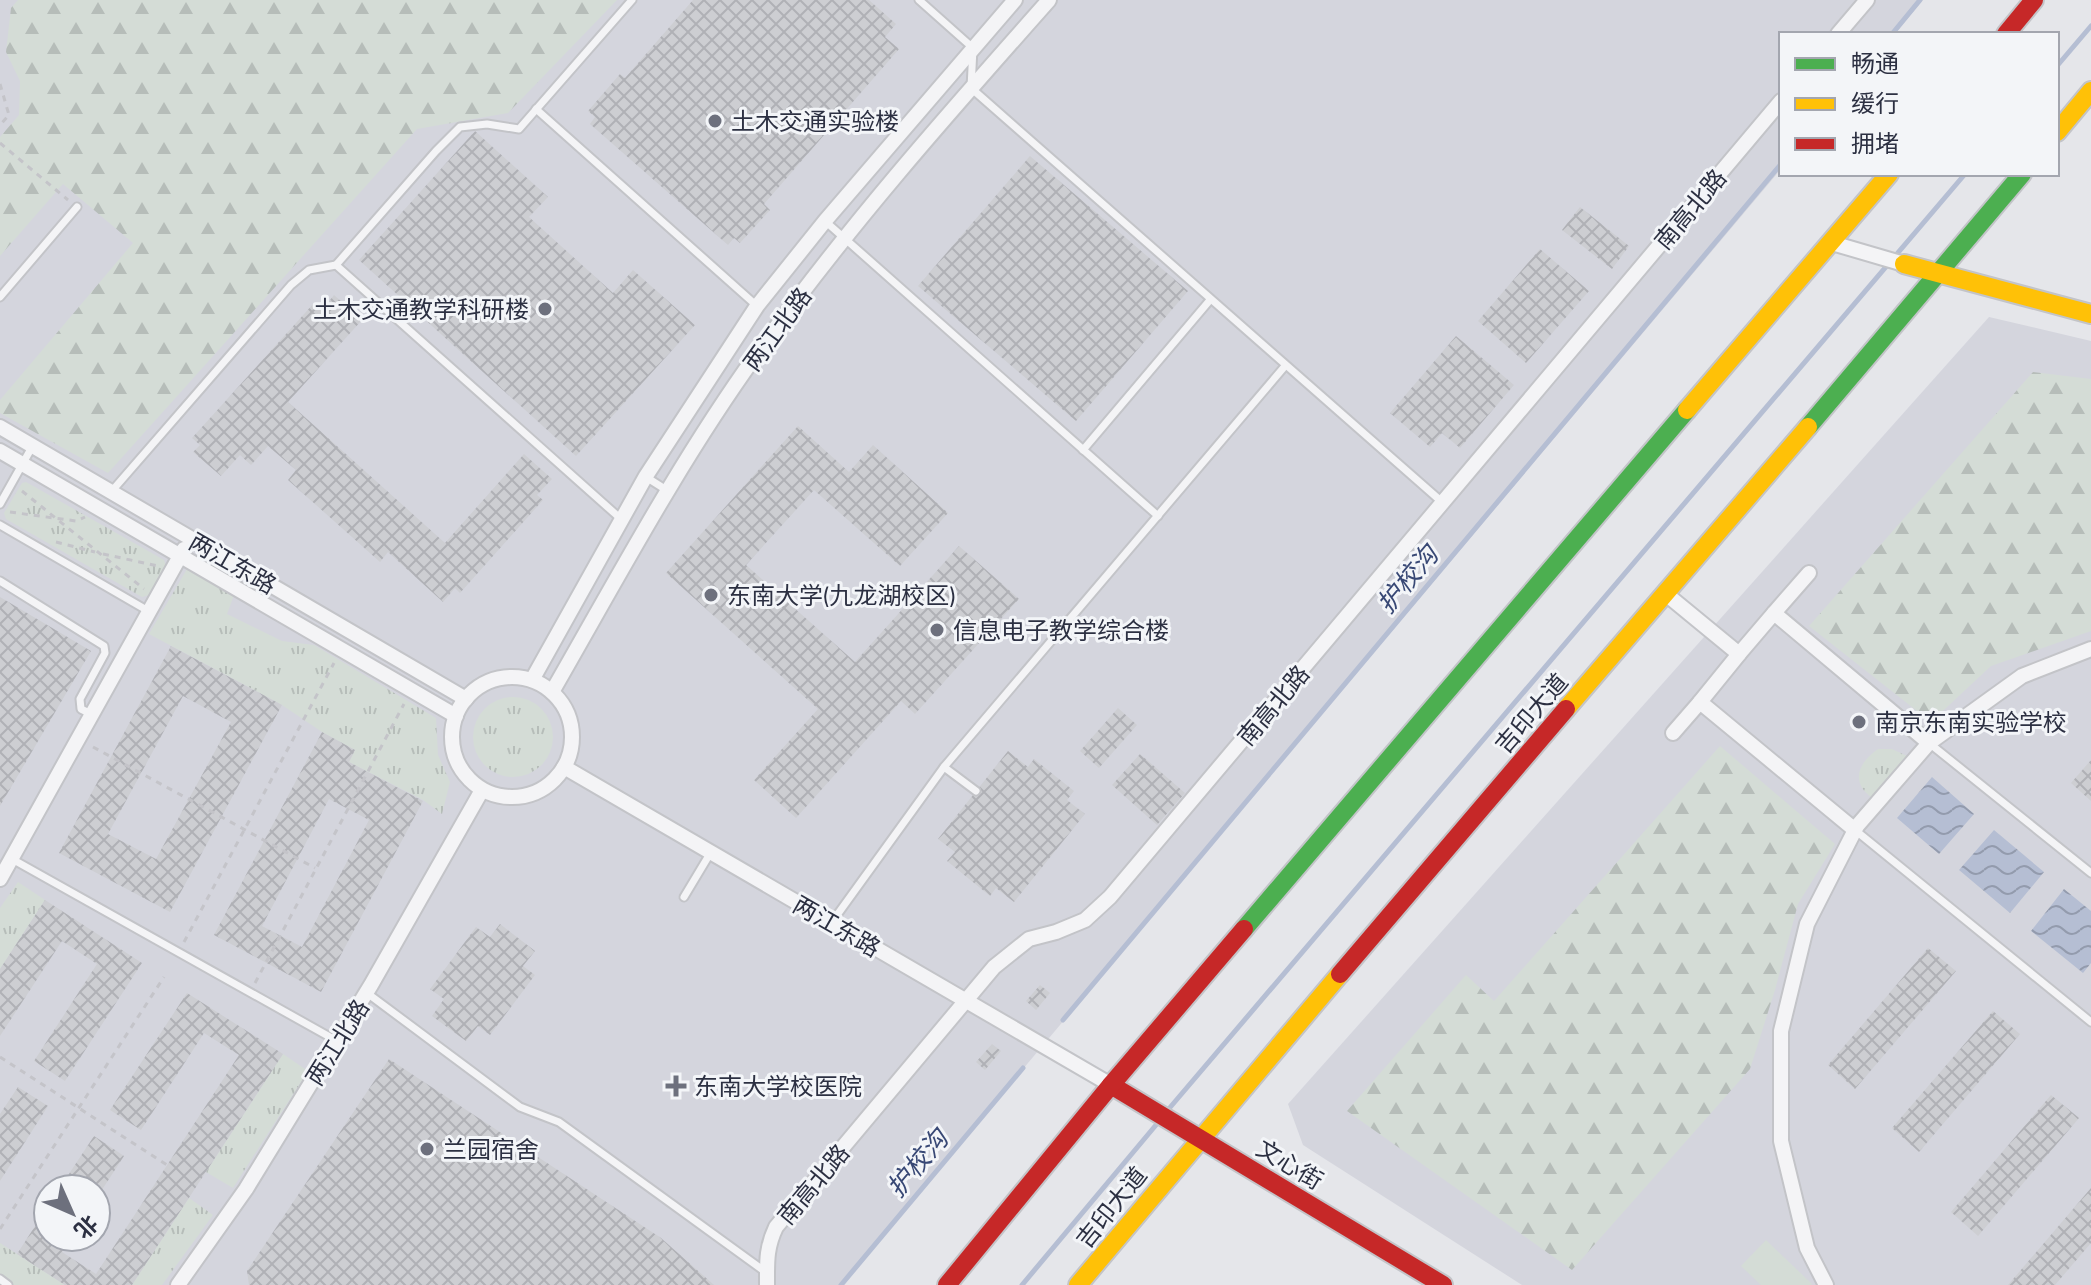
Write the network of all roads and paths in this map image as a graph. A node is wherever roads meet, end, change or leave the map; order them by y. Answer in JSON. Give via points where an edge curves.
{"nodes":[{"id":1,"x":632,"y":0,"type":"edge"},
{"id":2,"x":919,"y":0,"type":"edge"},
{"id":3,"x":1015,"y":0,"type":"edge"},
{"id":4,"x":1049,"y":0,"type":"edge"},
{"id":5,"x":1867,"y":0,"type":"edge"},
{"id":6,"x":2034,"y":0,"type":"edge"},
{"id":7,"x":1840,"y":32,"type":"edge"},
{"id":8,"x":2008,"y":32,"type":"edge"},
{"id":9,"x":973,"y":48,"type":"junction"},
{"id":10,"x":0,"y":84,"type":"edge"},
{"id":11,"x":971,"y":88,"type":"junction"},
{"id":12,"x":2091,"y":91,"type":"edge"},
{"id":13,"x":1779,"y":103,"type":"edge"},
{"id":14,"x":536,"y":109,"type":"junction"},
{"id":15,"x":0,"y":125,"type":"edge"},
{"id":16,"x":2059,"y":130,"type":"edge"},
{"id":17,"x":0,"y":143,"type":"edge"},
{"id":18,"x":1887,"y":176,"type":"edge"},
{"id":19,"x":2020,"y":176,"type":"edge"},
{"id":20,"x":77,"y":207,"type":"joint"},
{"id":21,"x":825,"y":221,"type":"junction"},
{"id":22,"x":844,"y":238,"type":"junction"},
{"id":23,"x":1832,"y":243,"type":"junction"},
{"id":24,"x":1904,"y":264,"type":"joint"},
{"id":25,"x":336,"y":265,"type":"junction"},
{"id":26,"x":1939,"y":274,"type":"junction"},
{"id":27,"x":0,"y":297,"type":"edge"},
{"id":28,"x":1210,"y":300,"type":"junction"},
{"id":29,"x":757,"y":306,"type":"junction"},
{"id":30,"x":2091,"y":314,"type":"edge"},
{"id":31,"x":1285,"y":366,"type":"junction"},
{"id":32,"x":0,"y":427,"type":"edge"},
{"id":33,"x":32,"y":446,"type":"junction"},
{"id":34,"x":1083,"y":450,"type":"junction"},
{"id":35,"x":0,"y":451,"type":"edge"},
{"id":36,"x":22,"y":464,"type":"junction"},
{"id":37,"x":646,"y":476,"type":"junction"},
{"id":38,"x":12,"y":484,"type":"junction"},
{"id":39,"x":668,"y":491,"type":"junction"},
{"id":40,"x":111,"y":492,"type":"junction"},
{"id":41,"x":1442,"y":502,"type":"junction"},
{"id":42,"x":0,"y":504,"type":"edge"},
{"id":43,"x":98,"y":508,"type":"junction"},
{"id":44,"x":0,"y":510,"type":"edge"},
{"id":45,"x":1158,"y":516,"type":"junction"},
{"id":46,"x":57,"y":519,"type":"junction"},
{"id":47,"x":622,"y":520,"type":"junction"},
{"id":48,"x":0,"y":525,"type":"edge"},
{"id":49,"x":190,"y":538,"type":"junction"},
{"id":50,"x":54,"y":541,"type":"dead end"},
{"id":51,"x":98,"y":553,"type":"junction"},
{"id":52,"x":181,"y":555,"type":"junction"},
{"id":53,"x":173,"y":569,"type":"junction"},
{"id":54,"x":1809,"y":573,"type":"dead end"},
{"id":55,"x":0,"y":581,"type":"edge"},
{"id":56,"x":1666,"y":594,"type":"junction"},
{"id":57,"x":157,"y":598,"type":"junction"},
{"id":58,"x":150,"y":612,"type":"junction"},
{"id":59,"x":1774,"y":613,"type":"junction"},
{"id":60,"x":2091,"y":649,"type":"edge"},
{"id":61,"x":341,"y":650,"type":"junction"},
{"id":62,"x":1739,"y":654,"type":"junction"},
{"id":63,"x":532,"y":680,"type":"junction"},
{"id":64,"x":411,"y":690,"type":"junction"},
{"id":65,"x":552,"y":692,"type":"junction"},
{"id":66,"x":466,"y":699,"type":"junction"},
{"id":67,"x":1700,"y":702,"type":"junction"},
{"id":68,"x":93,"y":715,"type":"junction"},
{"id":69,"x":456,"y":716,"type":"junction"},
{"id":70,"x":1673,"y":733,"type":"dead end"},
{"id":71,"x":79,"y":739,"type":"junction"},
{"id":72,"x":1929,"y":743,"type":"junction"},
{"id":73,"x":564,"y":767,"type":"junction"},
{"id":74,"x":944,"y":767,"type":"junction"},
{"id":75,"x":482,"y":790,"type":"junction"},
{"id":76,"x":976,"y":791,"type":"dead end"},
{"id":77,"x":245,"y":829,"type":"junction"},
{"id":78,"x":1855,"y":830,"type":"junction"},
{"id":79,"x":711,"y":852,"type":"junction"},
{"id":80,"x":12,"y":859,"type":"junction"},
{"id":81,"x":316,"y":868,"type":"junction"},
{"id":82,"x":2091,"y":873,"type":"edge"},
{"id":83,"x":0,"y":879,"type":"edge"},
{"id":84,"x":684,"y":897,"type":"dead end"},
{"id":85,"x":831,"y":922,"type":"junction"},
{"id":86,"x":178,"y":953,"type":"junction"},
{"id":87,"x":164,"y":977,"type":"dead end"},
{"id":88,"x":250,"y":992,"type":"junction"},
{"id":89,"x":367,"y":993,"type":"junction"},
{"id":90,"x":965,"y":1001,"type":"junction"},
{"id":91,"x":2091,"y":1022,"type":"edge"},
{"id":92,"x":337,"y":1041,"type":"junction"},
{"id":93,"x":0,"y":1057,"type":"edge"},
{"id":94,"x":1111,"y":1085,"type":"junction"},
{"id":95,"x":79,"y":1108,"type":"junction"},
{"id":96,"x":1200,"y":1137,"type":"junction"},
{"id":97,"x":167,"y":1165,"type":"dead end"},
{"id":98,"x":0,"y":1229,"type":"edge"},
{"id":99,"x":0,"y":1279,"type":"edge"},
{"id":100,"x":767,"y":1279,"type":"edge"},
{"id":101,"x":8,"y":1285,"type":"edge"},
{"id":102,"x":178,"y":1285,"type":"edge"},
{"id":103,"x":947,"y":1285,"type":"edge"},
{"id":104,"x":1078,"y":1285,"type":"edge"},
{"id":105,"x":1443,"y":1285,"type":"edge"},
{"id":106,"x":1826,"y":1285,"type":"edge"}],
"edges":[{"from":1,"to":14,"type":"lane"},
{"from":2,"to":9,"type":"lane"},
{"from":3,"to":9,"type":"street","name":"两江北路"},
{"from":4,"to":11,"type":"street","name":"两江北路"},
{"from":5,"to":7,"type":"street"},
{"from":6,"to":8,"type":"main road"},
{"from":9,"to":11,"type":"lane"},
{"from":9,"to":21,"type":"street","name":"两江北路"},
{"from":10,"to":15,"type":"path","via":[[9,115]]},
{"from":11,"to":22,"type":"street","name":"两江北路"},
{"from":11,"to":28,"type":"lane"},
{"from":12,"to":16,"type":"main road"},
{"from":13,"to":41,"type":"street","name":"南高北路"},
{"from":14,"to":25,"type":"lane","via":[[519,129],[460,127]]},
{"from":14,"to":29,"type":"lane"},
{"from":17,"to":20,"type":"path"},
{"from":18,"to":23,"type":"main road"},
{"from":19,"to":26,"type":"main road","name":"吉印大道"},
{"from":20,"to":27,"type":"lane"},
{"from":21,"to":22,"type":"lane"},
{"from":21,"to":29,"type":"street","name":"两江北路"},
{"from":22,"to":34,"type":"lane"},
{"from":22,"to":39,"type":"street","name":"两江北路","via":[[755,357]]},
{"from":23,"to":24,"type":"street"},
{"from":23,"to":94,"type":"main road"},
{"from":24,"to":26,"type":"main road"},
{"from":25,"to":40,"type":"lane","via":[[309,270],[291,285]]},
{"from":25,"to":47,"type":"lane"},
{"from":26,"to":30,"type":"main road"},
{"from":26,"to":56,"type":"main road","name":"吉印大道"},
{"from":28,"to":31,"type":"lane"},
{"from":28,"to":34,"type":"lane"},
{"from":29,"to":37,"type":"street","name":"两江北路"},
{"from":31,"to":41,"type":"lane"},
{"from":31,"to":45,"type":"lane"},
{"from":32,"to":33,"type":"street","name":"两江东路"},
{"from":33,"to":36,"type":"lane"},
{"from":33,"to":40,"type":"street","name":"两江东路"},
{"from":34,"to":45,"type":"lane"},
{"from":35,"to":36,"type":"street","name":"两江东路"},
{"from":36,"to":38,"type":"lane"},
{"from":36,"to":43,"type":"street","name":"两江东路"},
{"from":37,"to":39,"type":"lane"},
{"from":37,"to":47,"type":"street","name":"两江北路"},
{"from":38,"to":42,"type":"lane"},
{"from":38,"to":46,"type":"path"},
{"from":39,"to":65,"type":"street","name":"两江北路"},
{"from":40,"to":49,"type":"street","name":"两江东路"},
{"from":41,"to":90,"type":"street","name":"南高北路","via":[[1110,897],[1085,920],[1029,939],[994,967]]},
{"from":43,"to":46,"type":"path","via":[[76,521]]},
{"from":43,"to":52,"type":"street","name":"两江东路"},
{"from":44,"to":46,"type":"path"},
{"from":45,"to":74,"type":"lane"},
{"from":46,"to":51,"type":"path"},
{"from":47,"to":63,"type":"street","name":"两江北路"},
{"from":48,"to":58,"type":"lane"},
{"from":49,"to":52,"type":"street"},
{"from":49,"to":66,"type":"street","name":"两江东路"},
{"from":50,"to":51,"type":"path"},
{"from":51,"to":53,"type":"path"},
{"from":51,"to":57,"type":"path"},
{"from":52,"to":53,"type":"street"},
{"from":52,"to":61,"type":"street","name":"两江东路"},
{"from":53,"to":57,"type":"street"},
{"from":54,"to":59,"type":"street"},
{"from":55,"to":68,"type":"lane","via":[[104,646],[80,699],[81,709]]},
{"from":56,"to":62,"type":"street"},
{"from":56,"to":96,"type":"main road","name":"吉印大道"},
{"from":57,"to":58,"type":"street"},
{"from":58,"to":68,"type":"street"},
{"from":59,"to":62,"type":"street"},
{"from":59,"to":72,"type":"street"},
{"from":60,"to":72,"type":"street","via":[[2022,676]]},
{"from":61,"to":64,"type":"street","name":"两江东路"},
{"from":61,"to":77,"type":"path"},
{"from":62,"to":67,"type":"street"},
{"from":63,"to":65,"type":"street"},
{"from":63,"to":66,"type":"street","via":[[488,681]]},
{"from":64,"to":69,"type":"street","name":"两江东路"},
{"from":64,"to":81,"type":"path"},
{"from":65,"to":73,"type":"street","via":[[569,717],[573,737]]},
{"from":66,"to":69,"type":"street"},
{"from":67,"to":70,"type":"street"},
{"from":67,"to":78,"type":"street"},
{"from":68,"to":71,"type":"street"},
{"from":69,"to":75,"type":"street","via":[[452,744],[457,762]]},
{"from":71,"to":77,"type":"path"},
{"from":71,"to":80,"type":"street"},
{"from":72,"to":78,"type":"street"},
{"from":72,"to":82,"type":"lane"},
{"from":73,"to":75,"type":"street","via":[[543,789],[523,797]]},
{"from":73,"to":79,"type":"street","name":"两江东路"},
{"from":74,"to":76,"type":"lane"},
{"from":74,"to":85,"type":"lane"},
{"from":75,"to":89,"type":"street","name":"两江北路"},
{"from":77,"to":81,"type":"path"},
{"from":77,"to":86,"type":"path"},
{"from":78,"to":91,"type":"lane"},
{"from":78,"to":106,"type":"street","via":[[1807,924],[1781,1031],[1781,1141],[1807,1248]]},
{"from":79,"to":84,"type":"lane"},
{"from":79,"to":85,"type":"street","name":"两江东路"},
{"from":80,"to":83,"type":"street"},
{"from":80,"to":86,"type":"lane"},
{"from":81,"to":88,"type":"path"},
{"from":85,"to":90,"type":"street","name":"两江东路"},
{"from":86,"to":88,"type":"lane"},
{"from":87,"to":95,"type":"path"},
{"from":88,"to":92,"type":"lane"},
{"from":89,"to":92,"type":"street","name":"两江北路"},
{"from":89,"to":100,"type":"lane","via":[[520,1107],[559,1122]]},
{"from":90,"to":94,"type":"street","name":"两江东路"},
{"from":90,"to":100,"type":"street","name":"南高北路","via":[[776,1227],[768,1244]]},
{"from":92,"to":102,"type":"street","name":"两江北路","via":[[246,1189]]},
{"from":93,"to":95,"type":"path"},
{"from":94,"to":96,"type":"main road","name":"文心街"},
{"from":94,"to":103,"type":"main road"},
{"from":95,"to":97,"type":"path"},
{"from":95,"to":98,"type":"path"},
{"from":96,"to":104,"type":"main road","name":"吉印大道"},
{"from":96,"to":105,"type":"main road","name":"文心街"},
{"from":99,"to":101,"type":"lane"}]}
